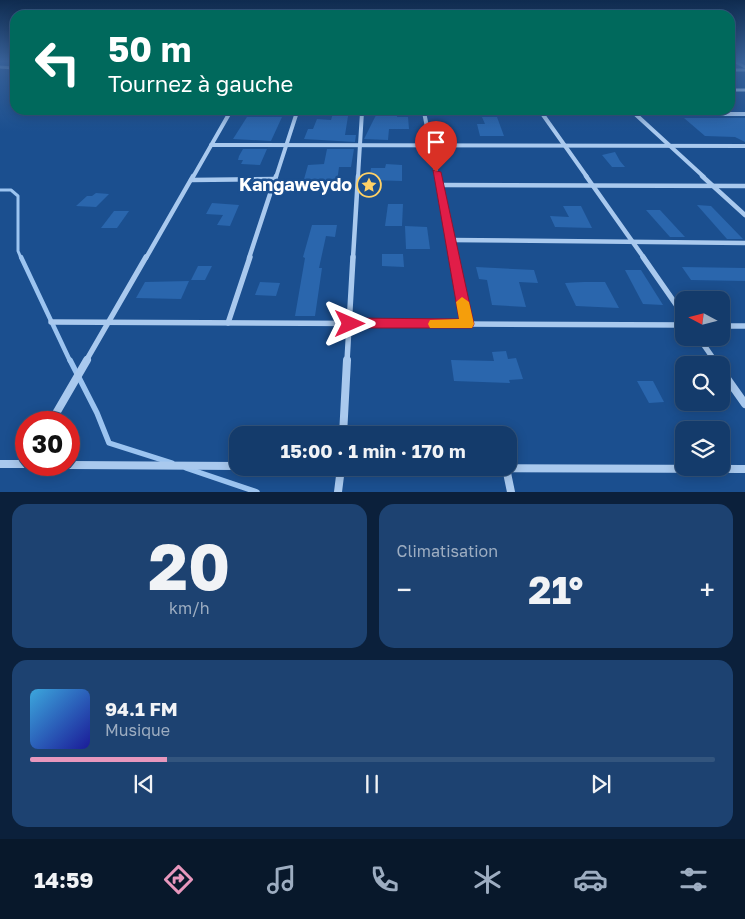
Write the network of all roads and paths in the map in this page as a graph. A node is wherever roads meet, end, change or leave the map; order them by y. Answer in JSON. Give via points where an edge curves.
{"nodes":[{"id":1,"x":226,"y":115,"type":"edge"},
{"id":2,"x":297,"y":115,"type":"edge"},
{"id":3,"x":362,"y":115,"type":"edge"},
{"id":4,"x":425,"y":115,"type":"edge"},
{"id":5,"x":544,"y":115,"type":"edge"},
{"id":6,"x":636,"y":115,"type":"edge"},
{"id":7,"x":211,"y":145,"type":"junction"},
{"id":8,"x":287,"y":145,"type":"junction"},
{"id":9,"x":360,"y":145,"type":"junction"},
{"id":10,"x":431,"y":146,"type":"junction"},
{"id":11,"x":565,"y":146,"type":"junction"},
{"id":12,"x":670,"y":146,"type":"junction"},
{"id":13,"x":745,"y":146,"type":"edge"},
{"id":14,"x":276,"y":179,"type":"junction"},
{"id":15,"x":191,"y":180,"type":"junction"},
{"id":16,"x":439,"y":185,"type":"junction"},
{"id":17,"x":593,"y":186,"type":"junction"},
{"id":18,"x":713,"y":186,"type":"junction"},
{"id":19,"x":745,"y":186,"type":"edge"},
{"id":20,"x":745,"y":215,"type":"edge"},
{"id":21,"x":450,"y":240,"type":"junction"},
{"id":22,"x":632,"y":242,"type":"junction"},
{"id":23,"x":745,"y":243,"type":"edge"},
{"id":24,"x":675,"y":303,"type":"edge"},
{"id":25,"x":51,"y":322,"type":"dead end"},
{"id":26,"x":109,"y":323,"type":"junction"},
{"id":27,"x":228,"y":323,"type":"junction"},
{"id":28,"x":350,"y":324,"type":"junction"},
{"id":29,"x":467,"y":324,"type":"junction"},
{"id":30,"x":675,"y":326,"type":"edge"},
{"id":31,"x":730,"y":326,"type":"edge"},
{"id":32,"x":745,"y":326,"type":"edge"},
{"id":33,"x":730,"y":383,"type":"edge"},
{"id":34,"x":745,"y":404,"type":"edge"},
{"id":35,"x":57,"y":411,"type":"edge"},
{"id":36,"x":344,"y":426,"type":"edge"},
{"id":37,"x":0,"y":464,"type":"edge"},
{"id":38,"x":15,"y":464,"type":"edge"},
{"id":39,"x":80,"y":465,"type":"edge"},
{"id":40,"x":229,"y":466,"type":"edge"},
{"id":41,"x":517,"y":468,"type":"edge"},
{"id":42,"x":745,"y":469,"type":"edge"},
{"id":43,"x":340,"y":476,"type":"edge"},
{"id":44,"x":508,"y":476,"type":"edge"},
{"id":45,"x":338,"y":492,"type":"edge"},
{"id":46,"x":511,"y":492,"type":"edge"}],
"edges":[{"from":1,"to":7,"type":"street"},
{"from":2,"to":8,"type":"street"},
{"from":3,"to":9,"type":"street"},
{"from":4,"to":10,"type":"street"},
{"from":5,"to":11,"type":"street"},
{"from":6,"to":12,"type":"street"},
{"from":7,"to":8,"type":"street"},
{"from":7,"to":15,"type":"street"},
{"from":8,"to":9,"type":"street"},
{"from":8,"to":14,"type":"street"},
{"from":9,"to":10,"type":"street"},
{"from":9,"to":28,"type":"street"},
{"from":10,"to":11,"type":"street"},
{"from":10,"to":16,"type":"street"},
{"from":11,"to":12,"type":"street"},
{"from":11,"to":17,"type":"street"},
{"from":12,"to":13,"type":"street"},
{"from":12,"to":18,"type":"street"},
{"from":14,"to":15,"type":"street"},
{"from":14,"to":27,"type":"street"},
{"from":15,"to":26,"type":"street"},
{"from":16,"to":17,"type":"street"},
{"from":16,"to":21,"type":"street"},
{"from":17,"to":18,"type":"street"},
{"from":17,"to":22,"type":"street"},
{"from":18,"to":19,"type":"street"},
{"from":18,"to":20,"type":"street"},
{"from":21,"to":22,"type":"street"},
{"from":21,"to":29,"type":"street"},
{"from":22,"to":23,"type":"street"},
{"from":22,"to":24,"type":"street"},
{"from":25,"to":26,"type":"street"},
{"from":26,"to":27,"type":"street"},
{"from":26,"to":35,"type":"street"},
{"from":27,"to":28,"type":"street"},
{"from":28,"to":29,"type":"street"},
{"from":28,"to":36,"type":"street"},
{"from":29,"to":30,"type":"street"},
{"from":31,"to":32,"type":"street"},
{"from":33,"to":34,"type":"street"},
{"from":37,"to":38,"type":"street"},
{"from":39,"to":40,"type":"street"},
{"from":41,"to":42,"type":"street"},
{"from":43,"to":45,"type":"street"},
{"from":44,"to":46,"type":"street"}]}
